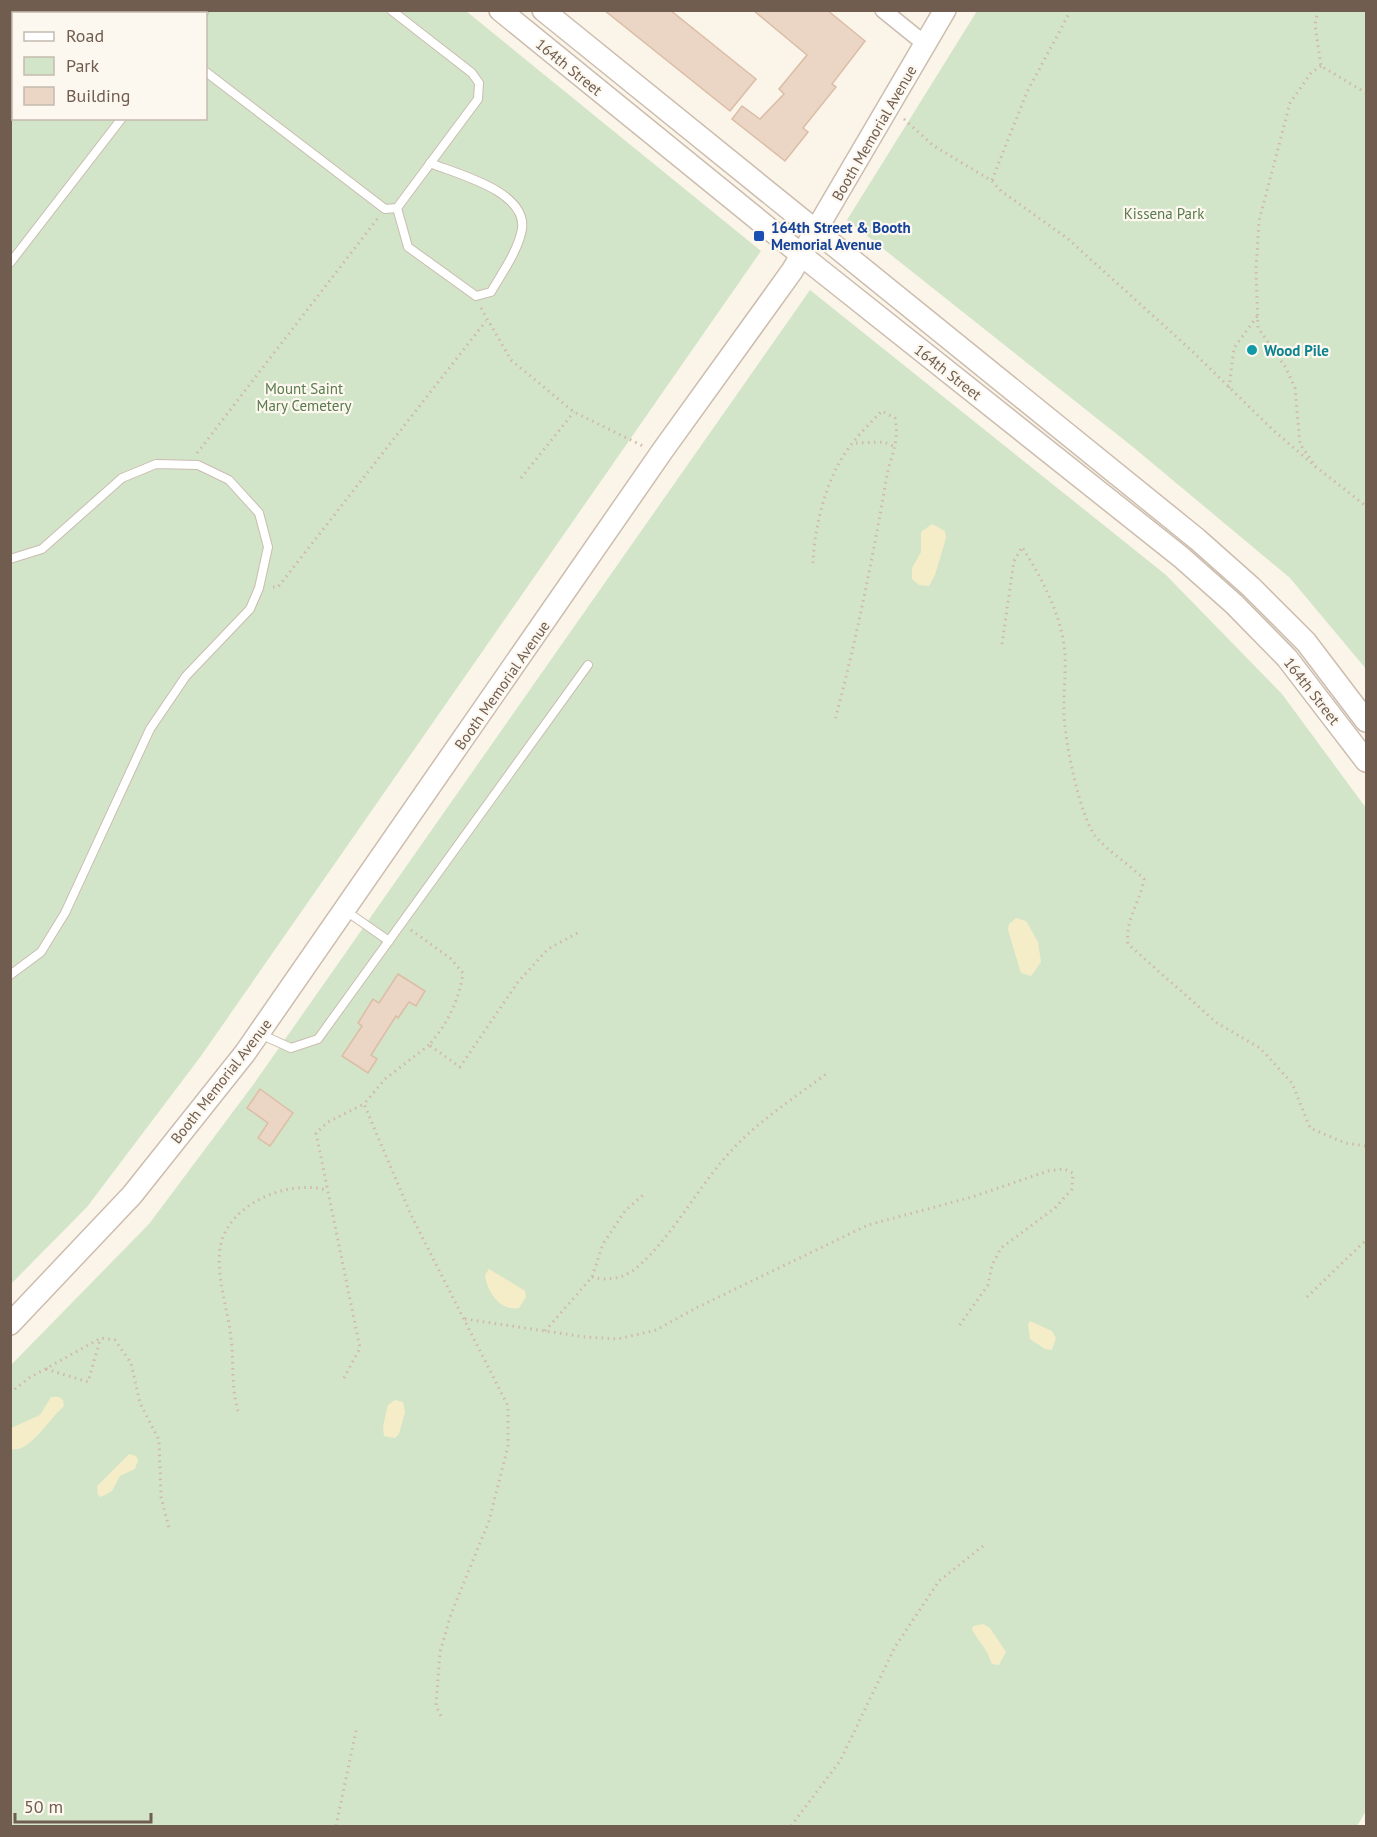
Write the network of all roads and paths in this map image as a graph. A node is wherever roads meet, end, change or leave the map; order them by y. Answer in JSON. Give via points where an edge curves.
{"nodes":[{"id":1,"x":392,"y":10,"type":"edge"},
{"id":2,"x":500,"y":10,"type":"edge"},
{"id":3,"x":543,"y":10,"type":"edge"},
{"id":4,"x":883,"y":10,"type":"edge"},
{"id":5,"x":945,"y":10,"type":"edge"},
{"id":6,"x":1071,"y":10,"type":"edge"},
{"id":7,"x":1318,"y":10,"type":"edge"},
{"id":8,"x":925,"y":44,"type":"junction"},
{"id":9,"x":1321,"y":66,"type":"junction"},
{"id":10,"x":207,"y":73,"type":"edge"},
{"id":11,"x":1366,"y":93,"type":"edge"},
{"id":12,"x":904,"y":119,"type":"dead end"},
{"id":13,"x":120,"y":120,"type":"edge"},
{"id":14,"x":430,"y":162,"type":"junction"},
{"id":15,"x":992,"y":181,"type":"junction"},
{"id":16,"x":397,"y":207,"type":"junction"},
{"id":17,"x":385,"y":209,"type":"junction"},
{"id":18,"x":817,"y":231,"type":"junction"},
{"id":19,"x":802,"y":255,"type":"junction"},
{"id":20,"x":10,"y":263,"type":"edge"},
{"id":21,"x":476,"y":296,"type":"junction"},
{"id":22,"x":1258,"y":315,"type":"junction"},
{"id":23,"x":486,"y":321,"type":"junction"},
{"id":24,"x":1229,"y":388,"type":"junction"},
{"id":25,"x":574,"y":412,"type":"junction"},
{"id":26,"x":855,"y":443,"type":"junction"},
{"id":27,"x":645,"y":447,"type":"dead end"},
{"id":28,"x":895,"y":447,"type":"junction"},
{"id":29,"x":188,"y":465,"type":"junction"},
{"id":30,"x":1316,"y":467,"type":"junction"},
{"id":31,"x":521,"y":478,"type":"dead end"},
{"id":32,"x":1366,"y":506,"type":"edge"},
{"id":33,"x":10,"y":559,"type":"edge"},
{"id":34,"x":813,"y":564,"type":"dead end"},
{"id":35,"x":259,"y":588,"type":"junction"},
{"id":36,"x":1002,"y":644,"type":"dead end"},
{"id":37,"x":588,"y":665,"type":"dead end"},
{"id":38,"x":835,"y":720,"type":"dead end"},
{"id":39,"x":1366,"y":721,"type":"edge"},
{"id":40,"x":1366,"y":762,"type":"edge"},
{"id":41,"x":345,"y":910,"type":"junction"},
{"id":42,"x":402,"y":923,"type":"junction"},
{"id":43,"x":581,"y":932,"type":"dead end"},
{"id":44,"x":389,"y":941,"type":"junction"},
{"id":45,"x":10,"y":975,"type":"edge"},
{"id":46,"x":259,"y":1033,"type":"junction"},
{"id":47,"x":429,"y":1046,"type":"junction"},
{"id":48,"x":826,"y":1074,"type":"dead end"},
{"id":49,"x":364,"y":1104,"type":"junction"},
{"id":50,"x":1366,"y":1146,"type":"edge"},
{"id":51,"x":326,"y":1190,"type":"junction"},
{"id":52,"x":643,"y":1195,"type":"dead end"},
{"id":53,"x":1366,"y":1240,"type":"edge"},
{"id":54,"x":592,"y":1277,"type":"junction"},
{"id":55,"x":1307,"y":1297,"type":"dead end"},
{"id":56,"x":465,"y":1319,"type":"junction"},
{"id":57,"x":10,"y":1324,"type":"edge"},
{"id":58,"x":959,"y":1326,"type":"dead end"},
{"id":59,"x":545,"y":1331,"type":"junction"},
{"id":60,"x":101,"y":1338,"type":"junction"},
{"id":61,"x":46,"y":1369,"type":"junction"},
{"id":62,"x":344,"y":1378,"type":"dead end"},
{"id":63,"x":10,"y":1393,"type":"edge"},
{"id":64,"x":238,"y":1411,"type":"dead end"},
{"id":65,"x":169,"y":1527,"type":"dead end"},
{"id":66,"x":983,"y":1546,"type":"dead end"},
{"id":67,"x":443,"y":1720,"type":"dead end"},
{"id":68,"x":357,"y":1726,"type":"dead end"},
{"id":69,"x":336,"y":1827,"type":"edge"},
{"id":70,"x":791,"y":1827,"type":"edge"}],
"edges":[{"from":1,"to":14,"type":"lane","via":[[480,83],[478,99]]},
{"from":2,"to":19,"type":"street","name":"164th Street"},
{"from":3,"to":18,"type":"street","name":"164th Street"},
{"from":4,"to":8,"type":"street"},
{"from":5,"to":8,"type":"street","name":"Booth Memorial Avenue"},
{"from":6,"to":15,"type":"path","via":[[1027,92]]},
{"from":7,"to":9,"type":"path","via":[[1315,26]]},
{"from":8,"to":18,"type":"street","name":"Booth Memorial Avenue"},
{"from":9,"to":11,"type":"path"},
{"from":9,"to":22,"type":"path","via":[[1311,73],[1290,103],[1259,220]]},
{"from":10,"to":17,"type":"lane"},
{"from":12,"to":15,"type":"path","via":[[934,146]]},
{"from":13,"to":20,"type":"lane"},
{"from":14,"to":16,"type":"lane"},
{"from":14,"to":21,"type":"lane","via":[[500,192],[515,204],[520,215],[522,229],[509,262],[491,292]]},
{"from":15,"to":24,"type":"path","via":[[1001,192],[1067,238]]},
{"from":16,"to":17,"type":"lane"},
{"from":16,"to":21,"type":"lane","via":[[408,247]]},
{"from":17,"to":29,"type":"path"},
{"from":18,"to":19,"type":"street","name":"Booth Memorial Avenue"},
{"from":18,"to":39,"type":"street","name":"164th Street","via":[[1251,586],[1305,642]]},
{"from":19,"to":40,"type":"street","name":"164th Street","via":[[1181,557],[1287,658]]},
{"from":19,"to":41,"type":"street","name":"Booth Memorial Avenue"},
{"from":21,"to":23,"type":"path"},
{"from":22,"to":24,"type":"path","via":[[1234,348]]},
{"from":22,"to":30,"type":"path","via":[[1258,328],[1296,387],[1300,444]]},
{"from":23,"to":25,"type":"path","via":[[511,360]]},
{"from":23,"to":35,"type":"path","via":[[278,587]]},
{"from":24,"to":30,"type":"path"},
{"from":25,"to":27,"type":"path"},
{"from":25,"to":31,"type":"path"},
{"from":26,"to":28,"type":"path","via":[[884,442]]},
{"from":26,"to":28,"type":"path","via":[[882,411],[895,418]]},
{"from":26,"to":34,"type":"path","via":[[838,464],[823,508]]},
{"from":28,"to":38,"type":"path","via":[[859,629]]},
{"from":29,"to":33,"type":"lane","via":[[156,464],[122,478],[42,549]]},
{"from":29,"to":35,"type":"lane","via":[[198,465],[229,480],[259,513],[268,547]]},
{"from":30,"to":32,"type":"path"},
{"from":35,"to":45,"type":"lane","via":[[250,609],[186,676],[163,707],[65,913],[41,952]]},
{"from":36,"to":50,"type":"path","via":[[1014,561],[1022,548],[1040,577],[1063,640],[1064,716],[1086,818],[1095,836],[1144,879],[1126,929],[1128,944],[1217,1023],[1260,1048],[1292,1083],[1310,1128],[1345,1143]]},
{"from":37,"to":42,"type":"lane"},
{"from":41,"to":44,"type":"lane"},
{"from":41,"to":46,"type":"street","name":"Booth Memorial Avenue"},
{"from":42,"to":44,"type":"lane"},
{"from":42,"to":47,"type":"path","via":[[450,958],[463,973],[460,994]]},
{"from":43,"to":47,"type":"path","via":[[548,949],[518,982],[460,1067]]},
{"from":44,"to":46,"type":"lane","via":[[318,1039],[291,1048]]},
{"from":46,"to":57,"type":"street","name":"Booth Memorial Avenue","via":[[132,1194]]},
{"from":47,"to":49,"type":"path","via":[[385,1079]]},
{"from":48,"to":54,"type":"path","via":[[764,1119],[730,1152],[633,1271],[605,1281]]},
{"from":49,"to":51,"type":"path","via":[[328,1122],[316,1133]]},
{"from":49,"to":56,"type":"path","via":[[411,1215]]},
{"from":51,"to":62,"type":"path","via":[[360,1348]]},
{"from":51,"to":64,"type":"path","via":[[313,1186],[272,1192],[234,1221],[220,1245],[219,1278],[230,1321],[233,1395]]},
{"from":52,"to":54,"type":"path","via":[[626,1211],[603,1244]]},
{"from":53,"to":55,"type":"path"},
{"from":54,"to":59,"type":"path"},
{"from":56,"to":59,"type":"path"},
{"from":56,"to":67,"type":"path","via":[[508,1406],[508,1446],[489,1521],[451,1614],[440,1652],[436,1706]]},
{"from":58,"to":59,"type":"path","via":[[988,1285],[992,1265],[1002,1248],[1055,1208],[1072,1189],[1073,1173],[1064,1169],[1047,1171],[868,1226],[656,1330],[618,1339]]},
{"from":60,"to":61,"type":"path"},
{"from":60,"to":61,"type":"path","via":[[88,1382]]},
{"from":60,"to":65,"type":"path","via":[[115,1340],[131,1363],[140,1403],[159,1440],[161,1497]]},
{"from":61,"to":63,"type":"path","via":[[28,1377]]},
{"from":66,"to":70,"type":"path","via":[[939,1581],[895,1647],[840,1761]]},
{"from":68,"to":69,"type":"path"}]}
